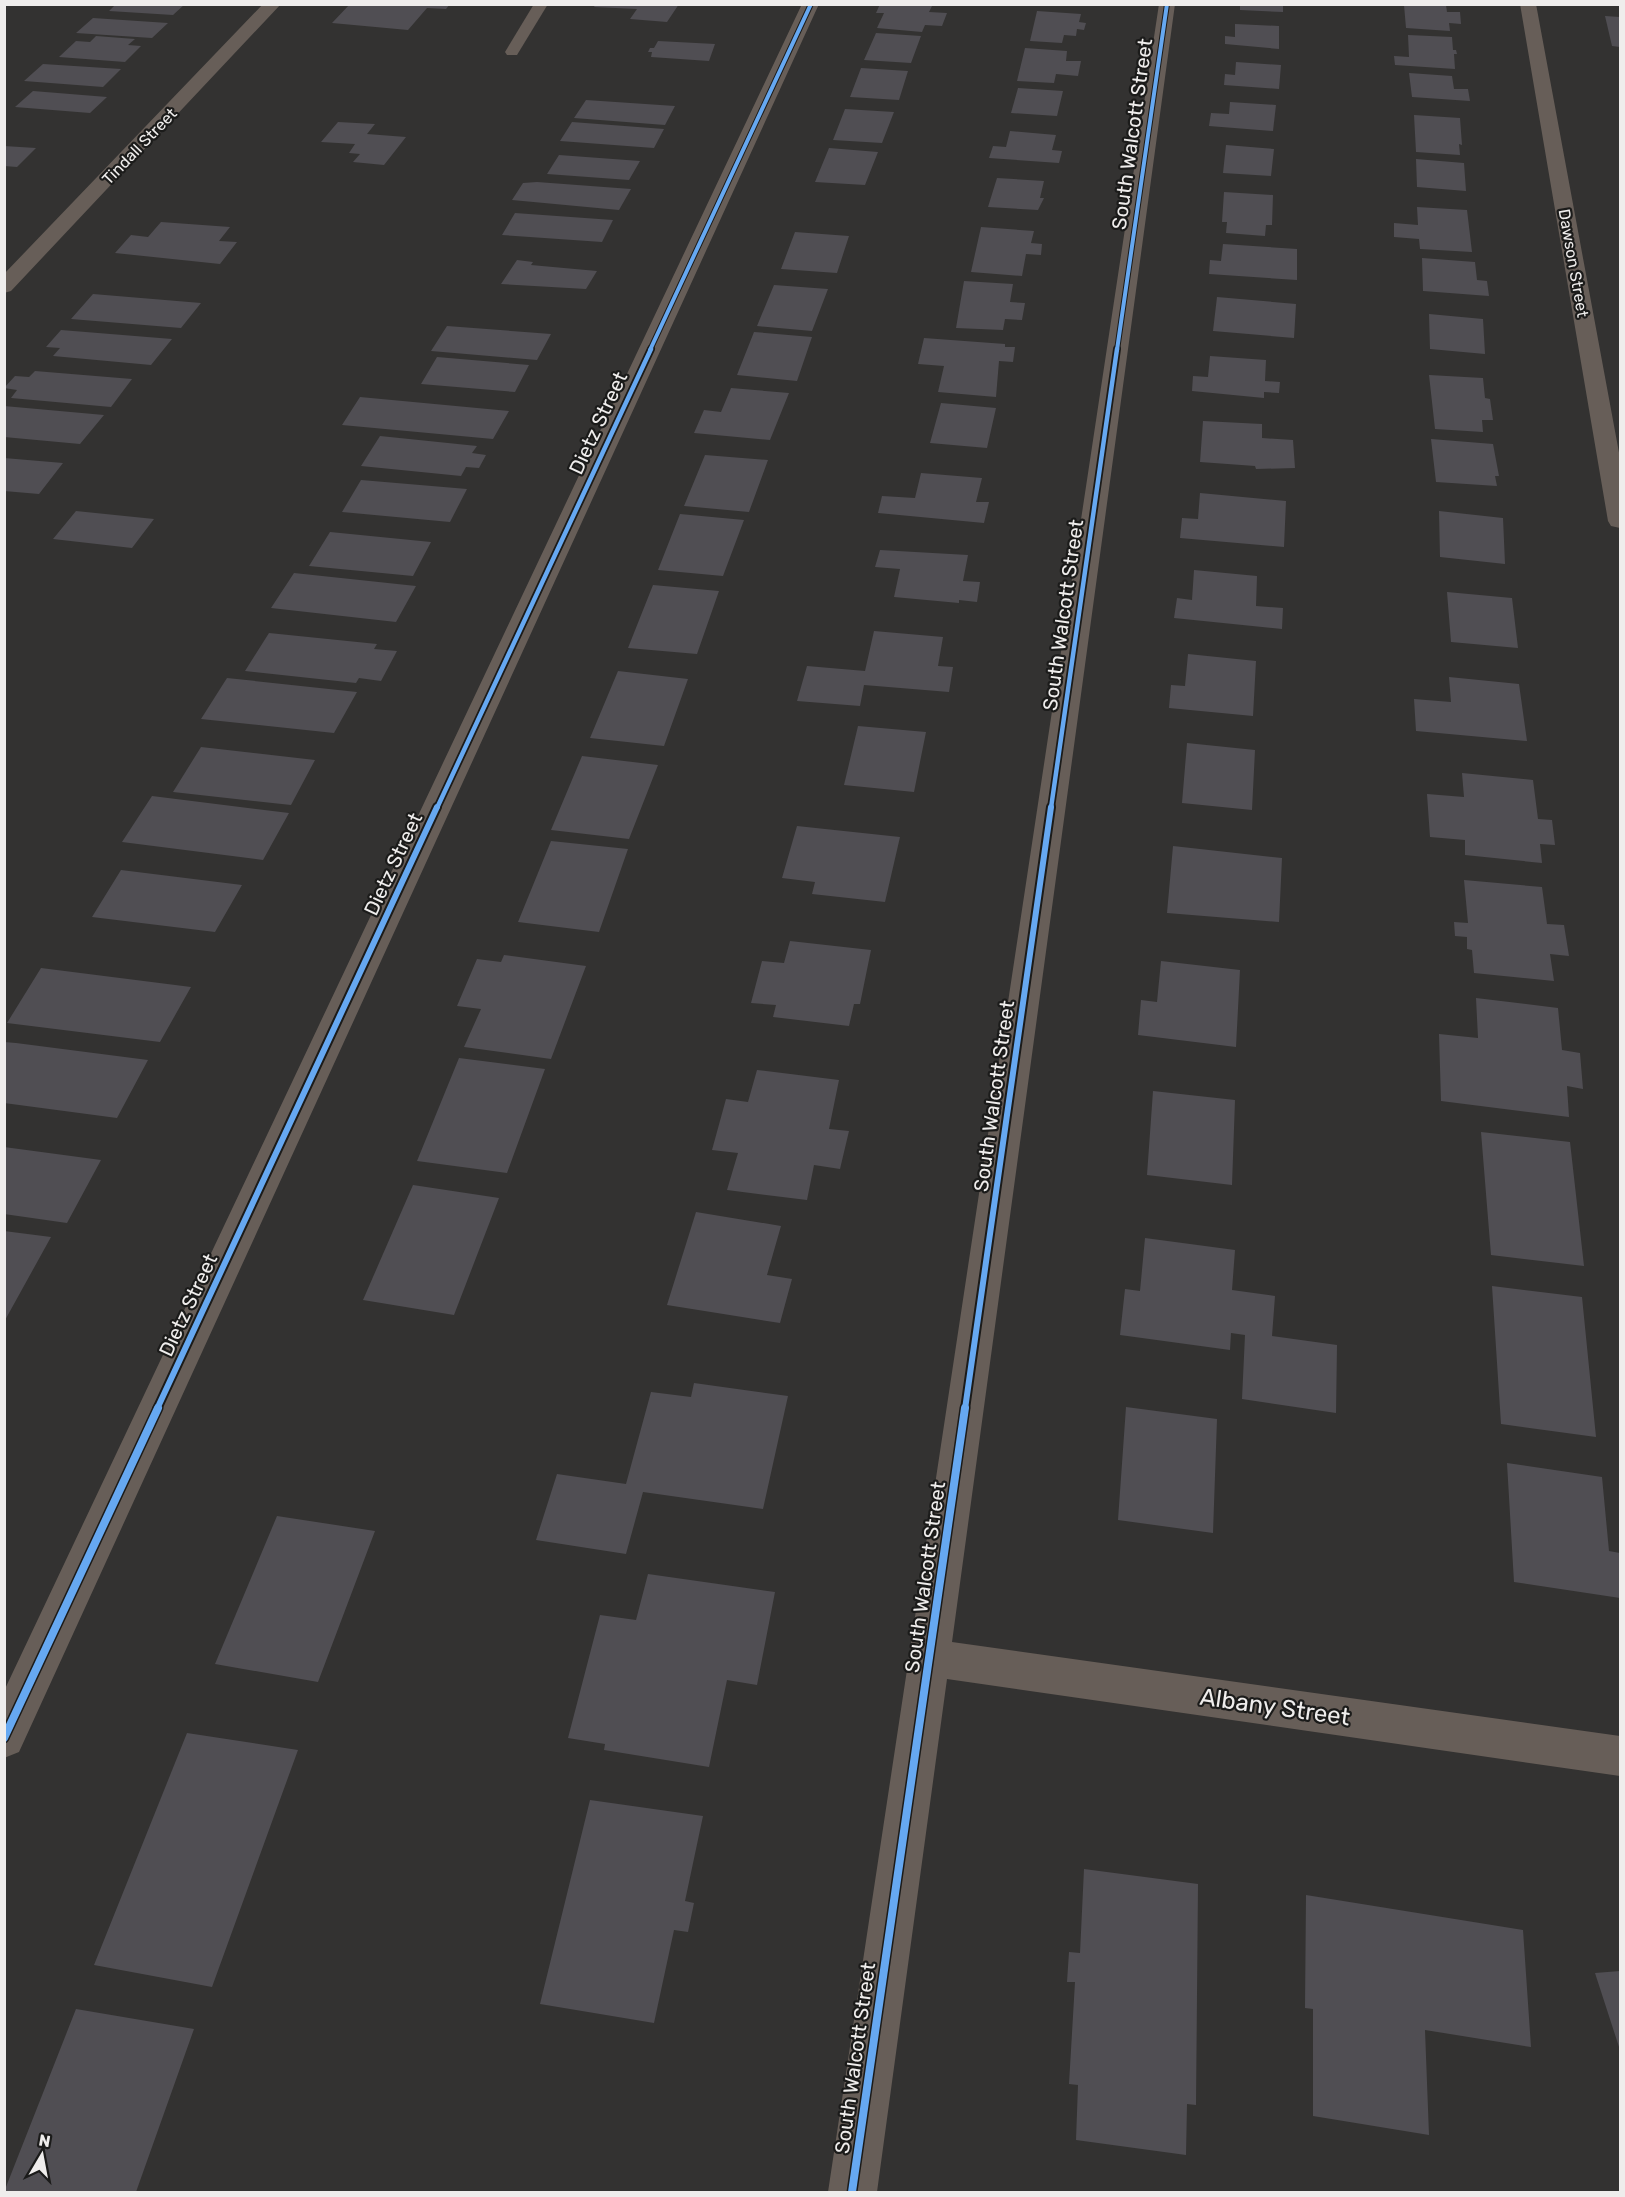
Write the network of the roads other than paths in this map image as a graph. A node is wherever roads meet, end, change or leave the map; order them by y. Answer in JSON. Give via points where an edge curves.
{"nodes":[{"id":1,"x":273,"y":4,"type":"edge"},
{"id":2,"x":541,"y":4,"type":"edge"},
{"id":3,"x":811,"y":4,"type":"edge"},
{"id":4,"x":1167,"y":4,"type":"edge"},
{"id":5,"x":1528,"y":4,"type":"edge"},
{"id":6,"x":512,"y":52,"type":"dead end"},
{"id":7,"x":4,"y":287,"type":"edge"},
{"id":8,"x":1620,"y":521,"type":"edge"},
{"id":9,"x":930,"y":1658,"type":"junction"},
{"id":10,"x":4,"y":1738,"type":"edge"},
{"id":11,"x":1620,"y":1756,"type":"edge"},
{"id":12,"x":852,"y":2193,"type":"edge"}],
"edges":[{"from":1,"to":7,"type":"street","name":"Tindall Street"},
{"from":2,"to":6,"type":"lane"},
{"from":3,"to":10,"type":"street","name":"Dietz Street"},
{"from":4,"to":9,"type":"street","name":"South Walcott Street"},
{"from":5,"to":8,"type":"street","name":"Dawson Street"},
{"from":9,"to":11,"type":"street","name":"Albany Street"},
{"from":9,"to":12,"type":"street","name":"South Walcott Street"}]}
